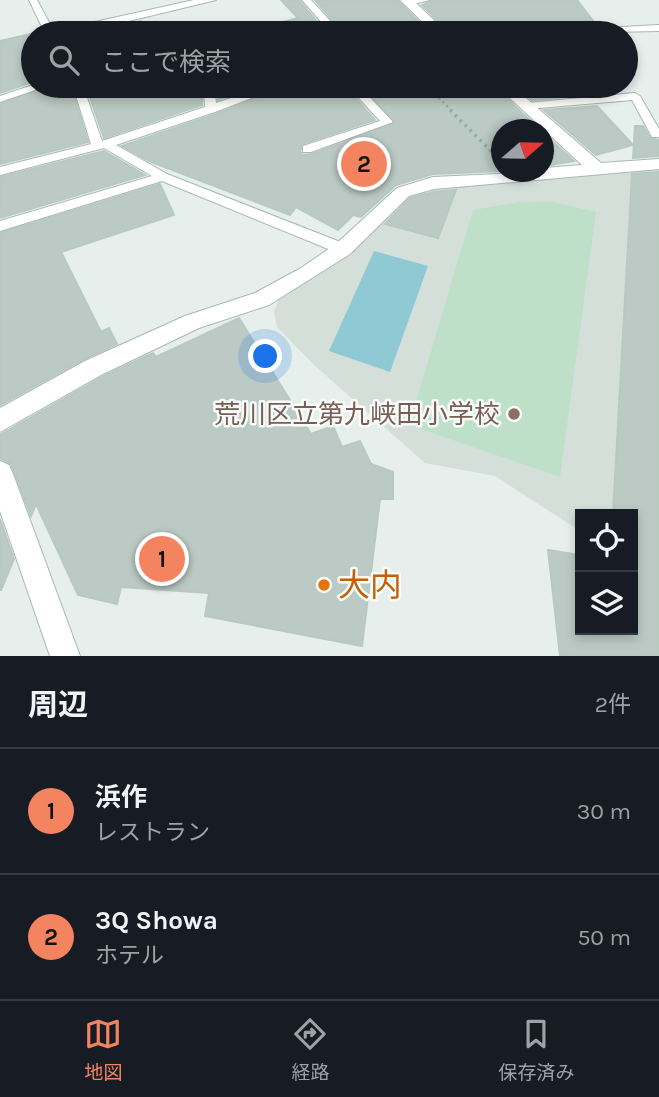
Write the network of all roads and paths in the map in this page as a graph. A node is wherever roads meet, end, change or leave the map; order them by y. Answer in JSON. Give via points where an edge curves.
{"nodes":[{"id":1,"x":33,"y":0,"type":"edge"},
{"id":2,"x":210,"y":0,"type":"edge"},
{"id":3,"x":306,"y":0,"type":"edge"},
{"id":4,"x":426,"y":0,"type":"edge"},
{"id":5,"x":407,"y":1,"type":"edge"},
{"id":6,"x":44,"y":21,"type":"edge"},
{"id":7,"x":116,"y":21,"type":"edge"},
{"id":8,"x":325,"y":21,"type":"edge"},
{"id":9,"x":428,"y":21,"type":"edge"},
{"id":10,"x":659,"y":28,"type":"edge"},
{"id":11,"x":638,"y":29,"type":"edge"},
{"id":12,"x":21,"y":92,"type":"edge"},
{"id":13,"x":83,"y":98,"type":"edge"},
{"id":14,"x":210,"y":98,"type":"edge"},
{"id":15,"x":244,"y":98,"type":"edge"},
{"id":16,"x":364,"y":98,"type":"edge"},
{"id":17,"x":438,"y":98,"type":"edge"},
{"id":18,"x":518,"y":98,"type":"edge"},
{"id":19,"x":613,"y":98,"type":"edge"},
{"id":20,"x":636,"y":98,"type":"edge"},
{"id":21,"x":0,"y":99,"type":"edge"},
{"id":22,"x":527,"y":106,"type":"junction"},
{"id":23,"x":211,"y":110,"type":"junction"},
{"id":24,"x":656,"y":134,"type":"dead end"},
{"id":25,"x":102,"y":145,"type":"junction"},
{"id":26,"x":307,"y":149,"type":"dead end"},
{"id":27,"x":491,"y":150,"type":"edge"},
{"id":28,"x":659,"y":164,"type":"edge"},
{"id":29,"x":598,"y":170,"type":"junction"},
{"id":30,"x":0,"y":171,"type":"edge"},
{"id":31,"x":163,"y":177,"type":"junction"},
{"id":32,"x":0,"y":226,"type":"edge"},
{"id":33,"x":343,"y":249,"type":"junction"},
{"id":34,"x":0,"y":421,"type":"edge"},
{"id":35,"x":0,"y":474,"type":"edge"},
{"id":36,"x":65,"y":656,"type":"edge"}],
"edges":[{"from":1,"to":6,"type":"lane"},
{"from":2,"to":7,"type":"street"},
{"from":3,"to":8,"type":"lane"},
{"from":4,"to":5,"type":"lane"},
{"from":5,"to":9,"type":"street"},
{"from":10,"to":11,"type":"lane"},
{"from":12,"to":21,"type":"lane"},
{"from":13,"to":25,"type":"lane"},
{"from":14,"to":23,"type":"lane"},
{"from":15,"to":23,"type":"lane"},
{"from":16,"to":26,"type":"lane","via":[[387,122]]},
{"from":17,"to":27,"type":"path"},
{"from":18,"to":22,"type":"street"},
{"from":19,"to":22,"type":"lane"},
{"from":20,"to":24,"type":"lane"},
{"from":22,"to":29,"type":"street"},
{"from":23,"to":25,"type":"lane"},
{"from":25,"to":30,"type":"lane"},
{"from":25,"to":31,"type":"lane"},
{"from":28,"to":29,"type":"street"},
{"from":29,"to":33,"type":"street","via":[[433,183],[403,192]]},
{"from":31,"to":32,"type":"lane"},
{"from":31,"to":33,"type":"lane"},
{"from":33,"to":34,"type":"street","via":[[262,299],[192,322],[106,362]]},
{"from":35,"to":36,"type":"street"}]}
